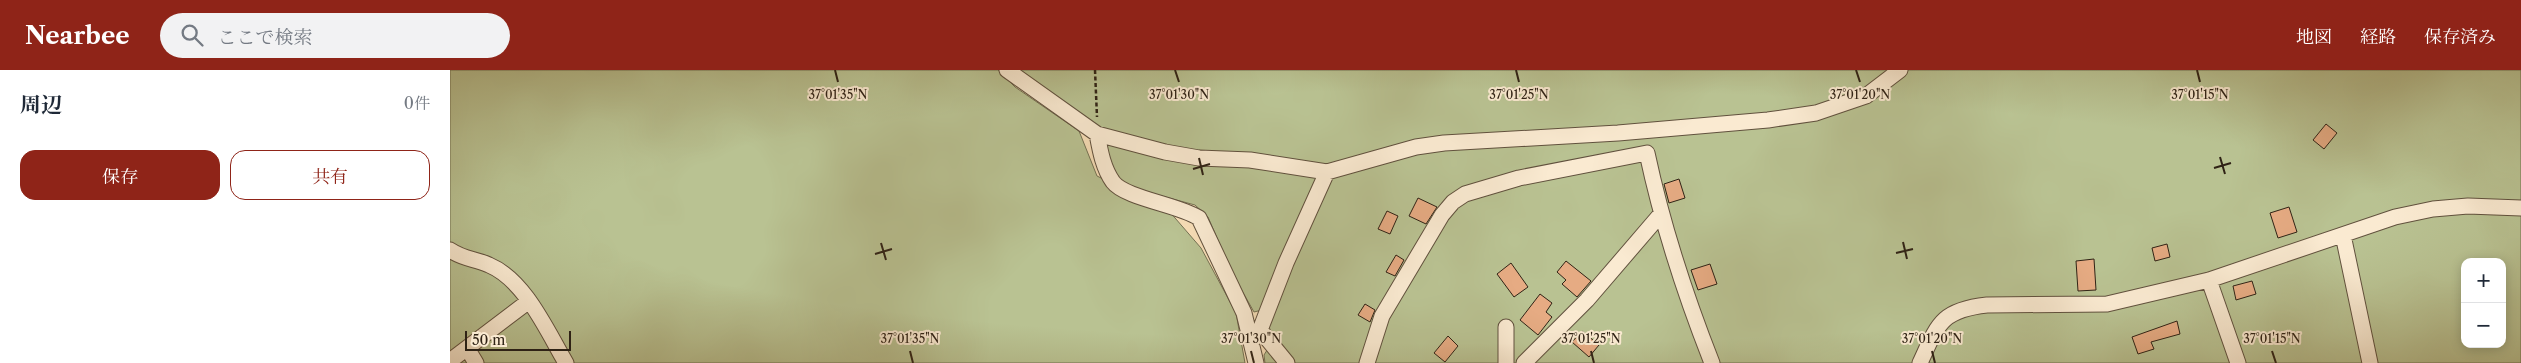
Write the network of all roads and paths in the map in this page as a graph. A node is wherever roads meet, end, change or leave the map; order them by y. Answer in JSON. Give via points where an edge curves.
{"nodes":[{"id":1,"x":1008,"y":70,"type":"edge"},
{"id":2,"x":1095,"y":70,"type":"edge"},
{"id":3,"x":1900,"y":70,"type":"edge"},
{"id":4,"x":1099,"y":135,"type":"junction"},
{"id":5,"x":1327,"y":172,"type":"junction"},
{"id":6,"x":2521,"y":208,"type":"edge"},
{"id":7,"x":1660,"y":215,"type":"junction"},
{"id":8,"x":2343,"y":235,"type":"junction"},
{"id":9,"x":450,"y":250,"type":"edge"},
{"id":10,"x":2209,"y":280,"type":"junction"},
{"id":11,"x":529,"y":301,"type":"junction"},
{"id":12,"x":1506,"y":327,"type":"dead end"},
{"id":13,"x":1256,"y":336,"type":"junction"},
{"id":14,"x":467,"y":348,"type":"junction"},
{"id":15,"x":450,"y":360,"type":"edge"},
{"id":16,"x":476,"y":363,"type":"edge"},
{"id":17,"x":566,"y":363,"type":"edge"},
{"id":18,"x":1256,"y":363,"type":"edge"},
{"id":19,"x":1287,"y":363,"type":"edge"},
{"id":20,"x":1367,"y":363,"type":"edge"},
{"id":21,"x":1506,"y":363,"type":"edge"},
{"id":22,"x":1524,"y":363,"type":"edge"},
{"id":23,"x":1712,"y":363,"type":"edge"},
{"id":24,"x":1920,"y":363,"type":"edge"},
{"id":25,"x":2238,"y":363,"type":"edge"},
{"id":26,"x":2370,"y":363,"type":"edge"}],
"edges":[{"from":1,"to":4,"type":"street"},
{"from":2,"to":4,"type":"path"},
{"from":3,"to":5,"type":"street","via":[[1866,96],[1816,112],[1768,120],[1618,133],[1444,143],[1416,147]]},
{"from":4,"to":5,"type":"street","via":[[1199,158],[1250,160]]},
{"from":4,"to":13,"type":"street","via":[[1106,170],[1114,184],[1199,218]]},
{"from":5,"to":13,"type":"street"},
{"from":6,"to":8,"type":"street","via":[[2433,208]]},
{"from":7,"to":20,"type":"street","via":[[1647,154],[1519,178],[1465,194],[1442,215],[1389,303]]},
{"from":7,"to":22,"type":"street","via":[[1587,300]]},
{"from":7,"to":23,"type":"street","via":[[1682,287]]},
{"from":8,"to":10,"type":"street"},
{"from":8,"to":26,"type":"street"},
{"from":9,"to":11,"type":"street","via":[[463,258],[489,265],[507,277]]},
{"from":10,"to":24,"type":"street","via":[[2107,304],[1967,307],[1950,314],[1935,330]]},
{"from":10,"to":25,"type":"street"},
{"from":11,"to":14,"type":"street"},
{"from":11,"to":17,"type":"street"},
{"from":12,"to":21,"type":"street"},
{"from":13,"to":18,"type":"street"},
{"from":13,"to":19,"type":"street"},
{"from":14,"to":15,"type":"street"},
{"from":14,"to":16,"type":"street"}]}
